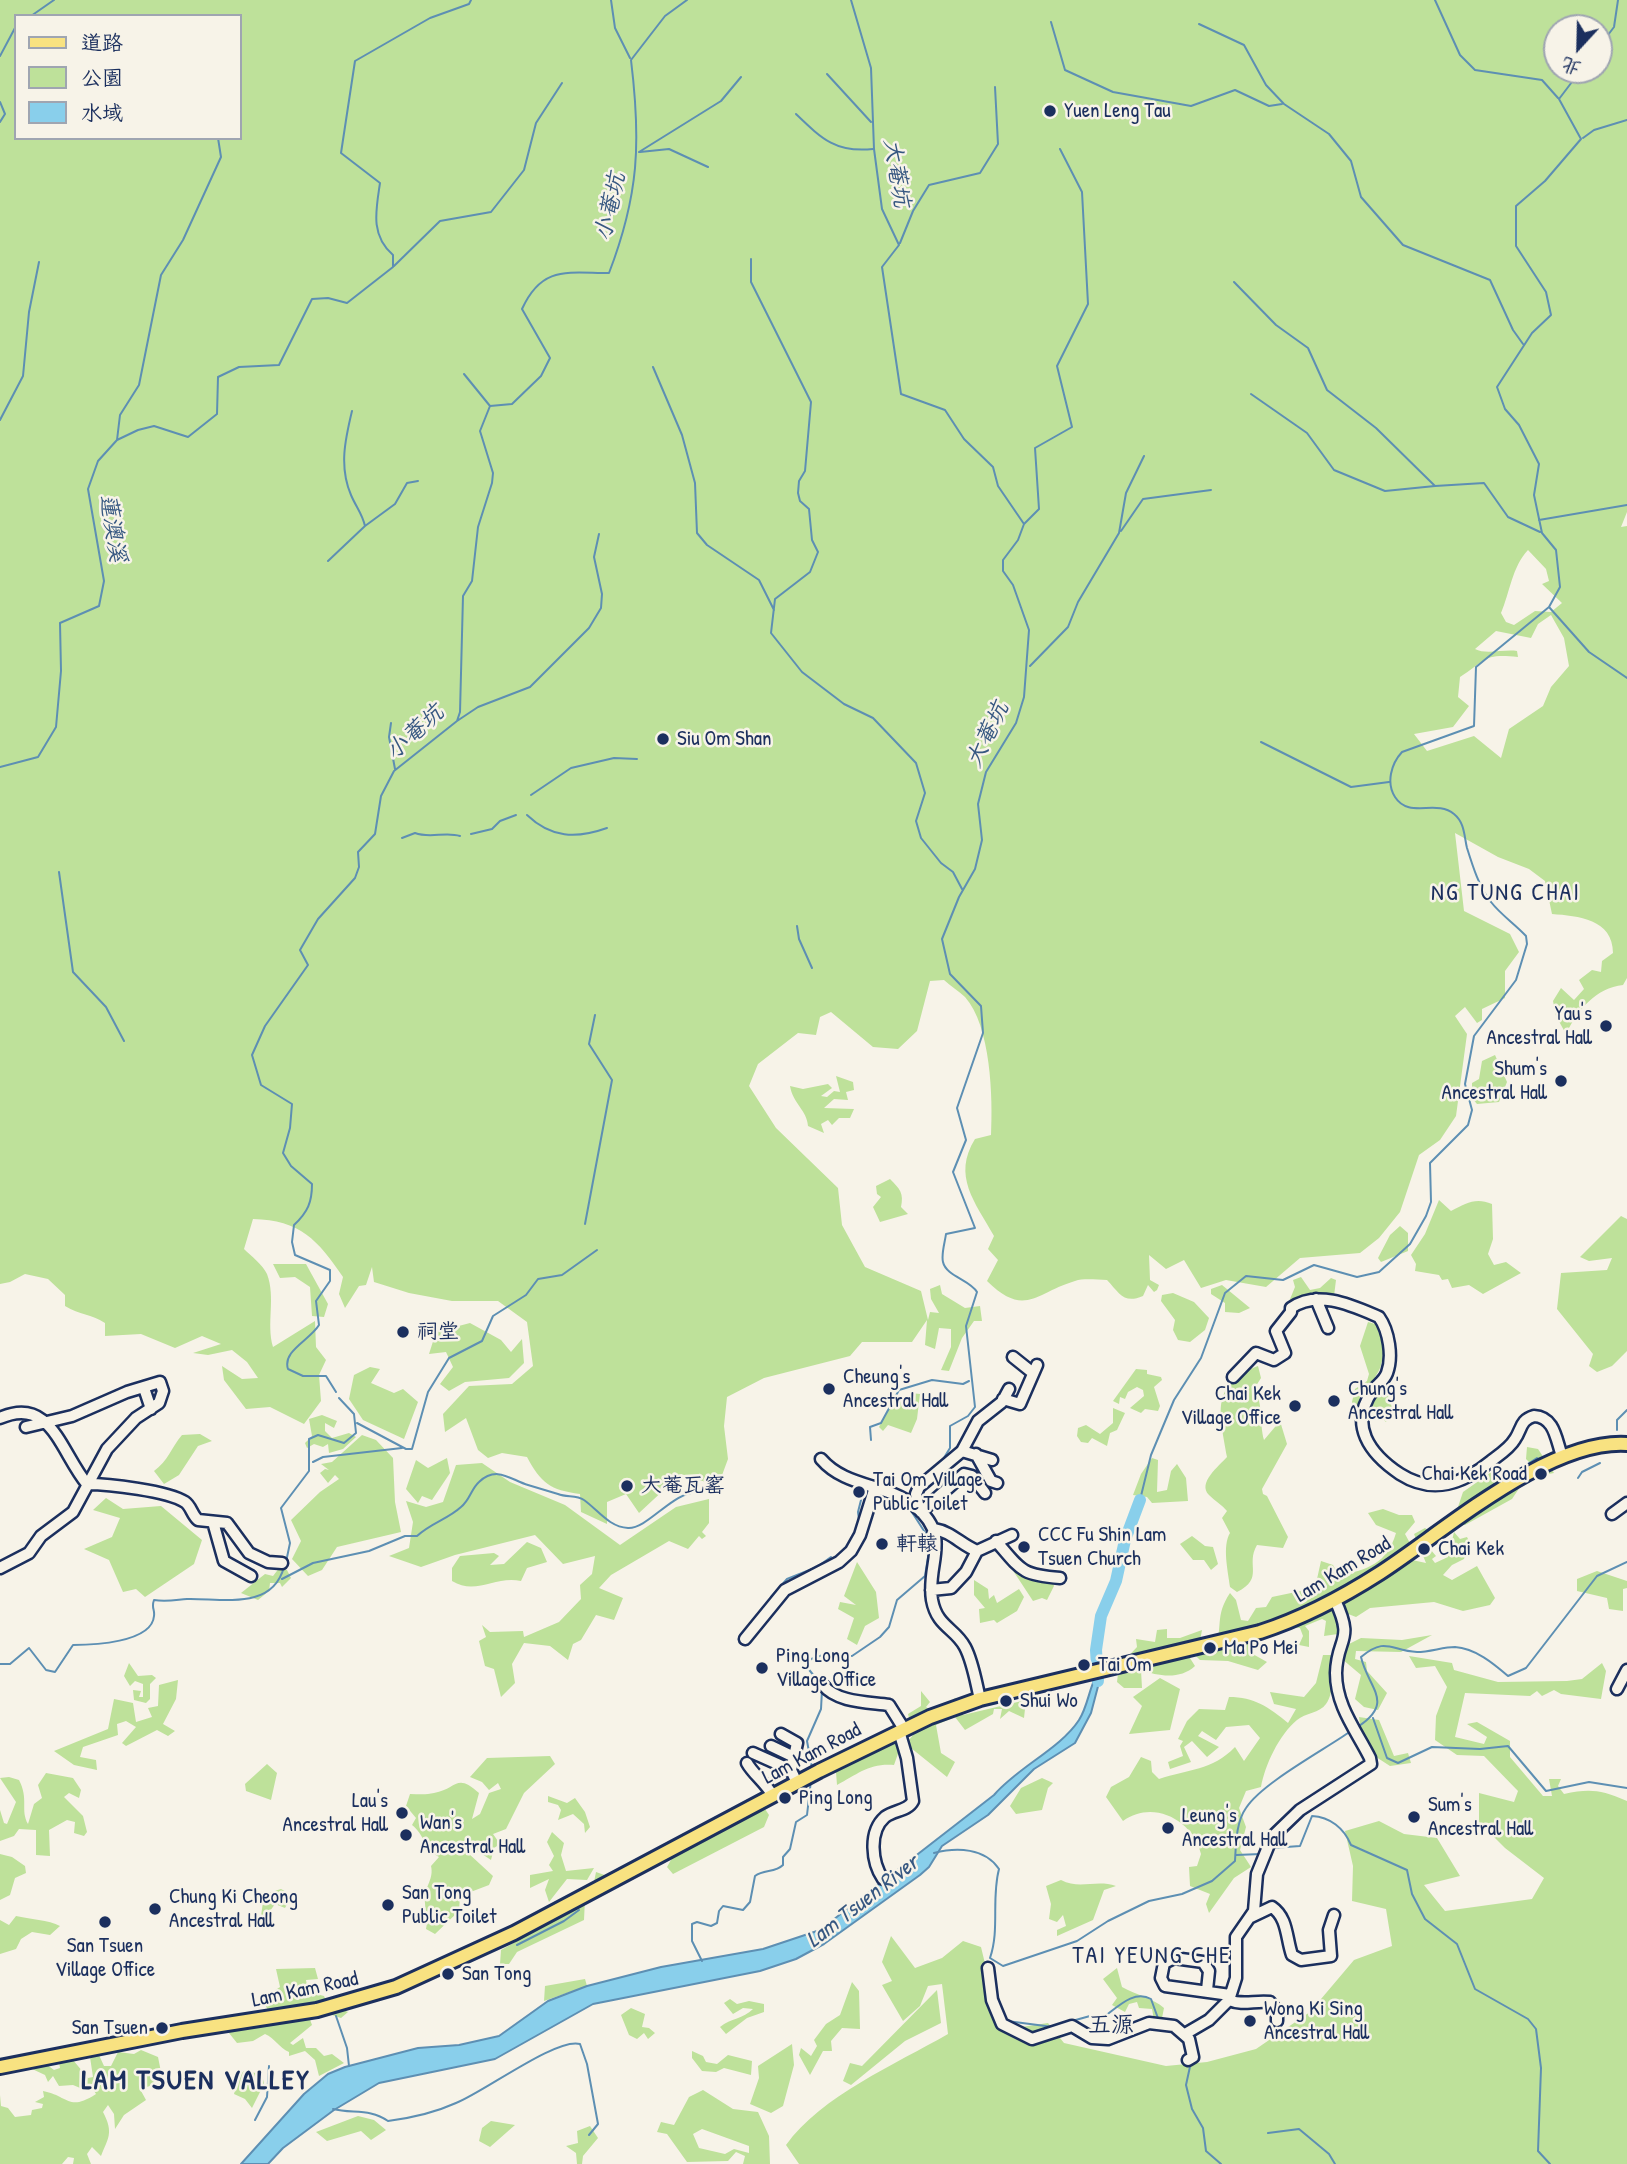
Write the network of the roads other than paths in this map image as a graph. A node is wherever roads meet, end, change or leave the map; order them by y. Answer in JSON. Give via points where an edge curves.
{"nodes":[{"id":1,"x":1316,"y":1298,"type":"junction"},
{"id":2,"x":1328,"y":1328,"type":"dead end"},
{"id":3,"x":1013,"y":1357,"type":"dead end"},
{"id":4,"x":1233,"y":1377,"type":"dead end"},
{"id":5,"x":144,"y":1388,"type":"junction"},
{"id":6,"x":1009,"y":1389,"type":"dead end"},
{"id":7,"x":1003,"y":1399,"type":"junction"},
{"id":8,"x":152,"y":1409,"type":"junction"},
{"id":9,"x":0,"y":1418,"type":"edge"},
{"id":10,"x":47,"y":1422,"type":"junction"},
{"id":11,"x":26,"y":1427,"type":"dead end"},
{"id":12,"x":1627,"y":1444,"type":"edge"},
{"id":13,"x":962,"y":1451,"type":"junction"},
{"id":14,"x":976,"y":1454,"type":"junction"},
{"id":15,"x":1562,"y":1456,"type":"junction"},
{"id":16,"x":821,"y":1459,"type":"dead end"},
{"id":17,"x":992,"y":1460,"type":"dead end"},
{"id":18,"x":997,"y":1483,"type":"dead end"},
{"id":19,"x":87,"y":1484,"type":"junction"},
{"id":20,"x":874,"y":1487,"type":"junction"},
{"id":21,"x":985,"y":1493,"type":"dead end"},
{"id":22,"x":1627,"y":1503,"type":"edge"},
{"id":23,"x":918,"y":1508,"type":"junction"},
{"id":24,"x":1612,"y":1514,"type":"dead end"},
{"id":25,"x":213,"y":1522,"type":"junction"},
{"id":26,"x":934,"y":1529,"type":"junction"},
{"id":27,"x":1012,"y":1535,"type":"dead end"},
{"id":28,"x":996,"y":1541,"type":"junction"},
{"id":29,"x":977,"y":1551,"type":"junction"},
{"id":30,"x":282,"y":1563,"type":"dead end"},
{"id":31,"x":0,"y":1568,"type":"edge"},
{"id":32,"x":251,"y":1576,"type":"dead end"},
{"id":33,"x":1060,"y":1578,"type":"dead end"},
{"id":34,"x":931,"y":1590,"type":"junction"},
{"id":35,"x":1335,"y":1600,"type":"junction"},
{"id":36,"x":745,"y":1639,"type":"dead end"},
{"id":37,"x":1627,"y":1670,"type":"edge"},
{"id":38,"x":824,"y":1685,"type":"dead end"},
{"id":39,"x":1617,"y":1689,"type":"dead end"},
{"id":40,"x":980,"y":1699,"type":"junction"},
{"id":41,"x":902,"y":1730,"type":"junction"},
{"id":42,"x":781,"y":1734,"type":"dead end"},
{"id":43,"x":772,"y":1746,"type":"dead end"},
{"id":44,"x":794,"y":1757,"type":"junction"},
{"id":45,"x":791,"y":1770,"type":"junction"},
{"id":46,"x":801,"y":1781,"type":"junction"},
{"id":47,"x":773,"y":1796,"type":"junction"},
{"id":48,"x":883,"y":1879,"type":"dead end"},
{"id":49,"x":1334,"y":1915,"type":"dead end"},
{"id":50,"x":1251,"y":1917,"type":"junction"},
{"id":51,"x":988,"y":1968,"type":"dead end"},
{"id":52,"x":1207,"y":1990,"type":"junction"},
{"id":53,"x":1229,"y":1998,"type":"junction"},
{"id":54,"x":1277,"y":2021,"type":"dead end"},
{"id":55,"x":1185,"y":2034,"type":"junction"},
{"id":56,"x":1188,"y":2060,"type":"dead end"},
{"id":57,"x":0,"y":2067,"type":"edge"}],
"edges":[{"from":1,"to":2,"type":"street"},
{"from":1,"to":4,"type":"street","via":[[1291,1308],[1277,1328],[1285,1353],[1281,1357],[1271,1359],[1256,1353]]},
{"from":1,"to":15,"type":"street","via":[[1368,1312],[1384,1324],[1390,1354],[1386,1376],[1373,1390],[1363,1423],[1366,1440],[1378,1458],[1416,1482],[1455,1484],[1496,1457],[1513,1442],[1524,1421],[1537,1416],[1551,1424]]},
{"from":3,"to":7,"type":"street","via":[[1035,1369],[1020,1404]]},
{"from":5,"to":8,"type":"street"},
{"from":5,"to":8,"type":"street","via":[[160,1382],[162,1386],[161,1399]]},
{"from":5,"to":10,"type":"street"},
{"from":6,"to":7,"type":"street"},
{"from":7,"to":13,"type":"street","via":[[978,1421]]},
{"from":8,"to":19,"type":"street","via":[[136,1418],[111,1445]]},
{"from":9,"to":10,"type":"street","via":[[24,1411]]},
{"from":10,"to":11,"type":"street"},
{"from":10,"to":19,"type":"street"},
{"from":12,"to":15,"type":"main road","name":"Lam Kam Road","via":[[1588,1446]]},
{"from":13,"to":14,"type":"street"},
{"from":13,"to":23,"type":"street","via":[[919,1487]]},
{"from":14,"to":17,"type":"street"},
{"from":14,"to":18,"type":"street","via":[[991,1481]]},
{"from":15,"to":35,"type":"main road","name":"Lam Kam Road"},
{"from":16,"to":20,"type":"street","via":[[842,1477]]},
{"from":19,"to":25,"type":"street","via":[[159,1492],[187,1503],[198,1520]]},
{"from":19,"to":31,"type":"street","via":[[73,1512],[41,1536],[29,1552]]},
{"from":20,"to":23,"type":"street"},
{"from":20,"to":36,"type":"street","via":[[851,1551],[785,1590]]},
{"from":21,"to":23,"type":"street","via":[[972,1476],[964,1474]]},
{"from":22,"to":24,"type":"street"},
{"from":23,"to":26,"type":"street"},
{"from":25,"to":30,"type":"street","via":[[230,1525],[250,1554]]},
{"from":25,"to":32,"type":"street","via":[[223,1561]]},
{"from":26,"to":29,"type":"street","via":[[955,1535]]},
{"from":26,"to":34,"type":"street","via":[[937,1547]]},
{"from":27,"to":28,"type":"street"},
{"from":28,"to":29,"type":"street"},
{"from":28,"to":33,"type":"street","via":[[1022,1572]]},
{"from":29,"to":34,"type":"street","via":[[951,1588]]},
{"from":34,"to":40,"type":"street","via":[[937,1617],[965,1648]]},
{"from":35,"to":40,"type":"main road","name":"Lam Kam Road","via":[[1260,1632]]},
{"from":35,"to":50,"type":"street","via":[[1346,1626],[1336,1674],[1346,1716],[1371,1764],[1300,1810],[1272,1838],[1259,1864]]},
{"from":37,"to":39,"type":"street"},
{"from":38,"to":41,"type":"street","via":[[831,1693],[860,1703],[890,1705]]},
{"from":40,"to":41,"type":"main road","name":"Lam Kam Road"},
{"from":41,"to":46,"type":"main road","name":"Lam Kam Road"},
{"from":41,"to":48,"type":"street","via":[[913,1801],[886,1816],[880,1825],[873,1853]]},
{"from":42,"to":44,"type":"street","via":[[796,1741]]},
{"from":43,"to":44,"type":"street"},
{"from":44,"to":45,"type":"street"},
{"from":45,"to":46,"type":"street"},
{"from":45,"to":47,"type":"street","via":[[750,1758],[751,1770]]},
{"from":46,"to":47,"type":"main road","name":"Lam Kam Road"},
{"from":47,"to":57,"type":"main road","name":"Lam Kam Road","via":[[514,1933],[396,1987],[317,2010]]},
{"from":49,"to":50,"type":"street","via":[[1329,1927],[1331,1956],[1301,1960],[1292,1955],[1278,1912],[1272,1908]]},
{"from":50,"to":53,"type":"street","via":[[1236,1937],[1236,1978]]},
{"from":51,"to":55,"type":"street","via":[[992,2000],[1002,2024],[1032,2039],[1072,2026],[1092,2038],[1108,2039],[1152,2022],[1174,2026]]},
{"from":52,"to":52,"type":"street","via":[[1209,1971],[1203,1962],[1174,1958],[1164,1963],[1161,1978],[1165,1986]]},
{"from":52,"to":53,"type":"street"},
{"from":53,"to":54,"type":"street","via":[[1242,2004],[1270,2002]]},
{"from":53,"to":55,"type":"street","via":[[1209,2020]]},
{"from":55,"to":56,"type":"street","via":[[1193,2057]]}]}
